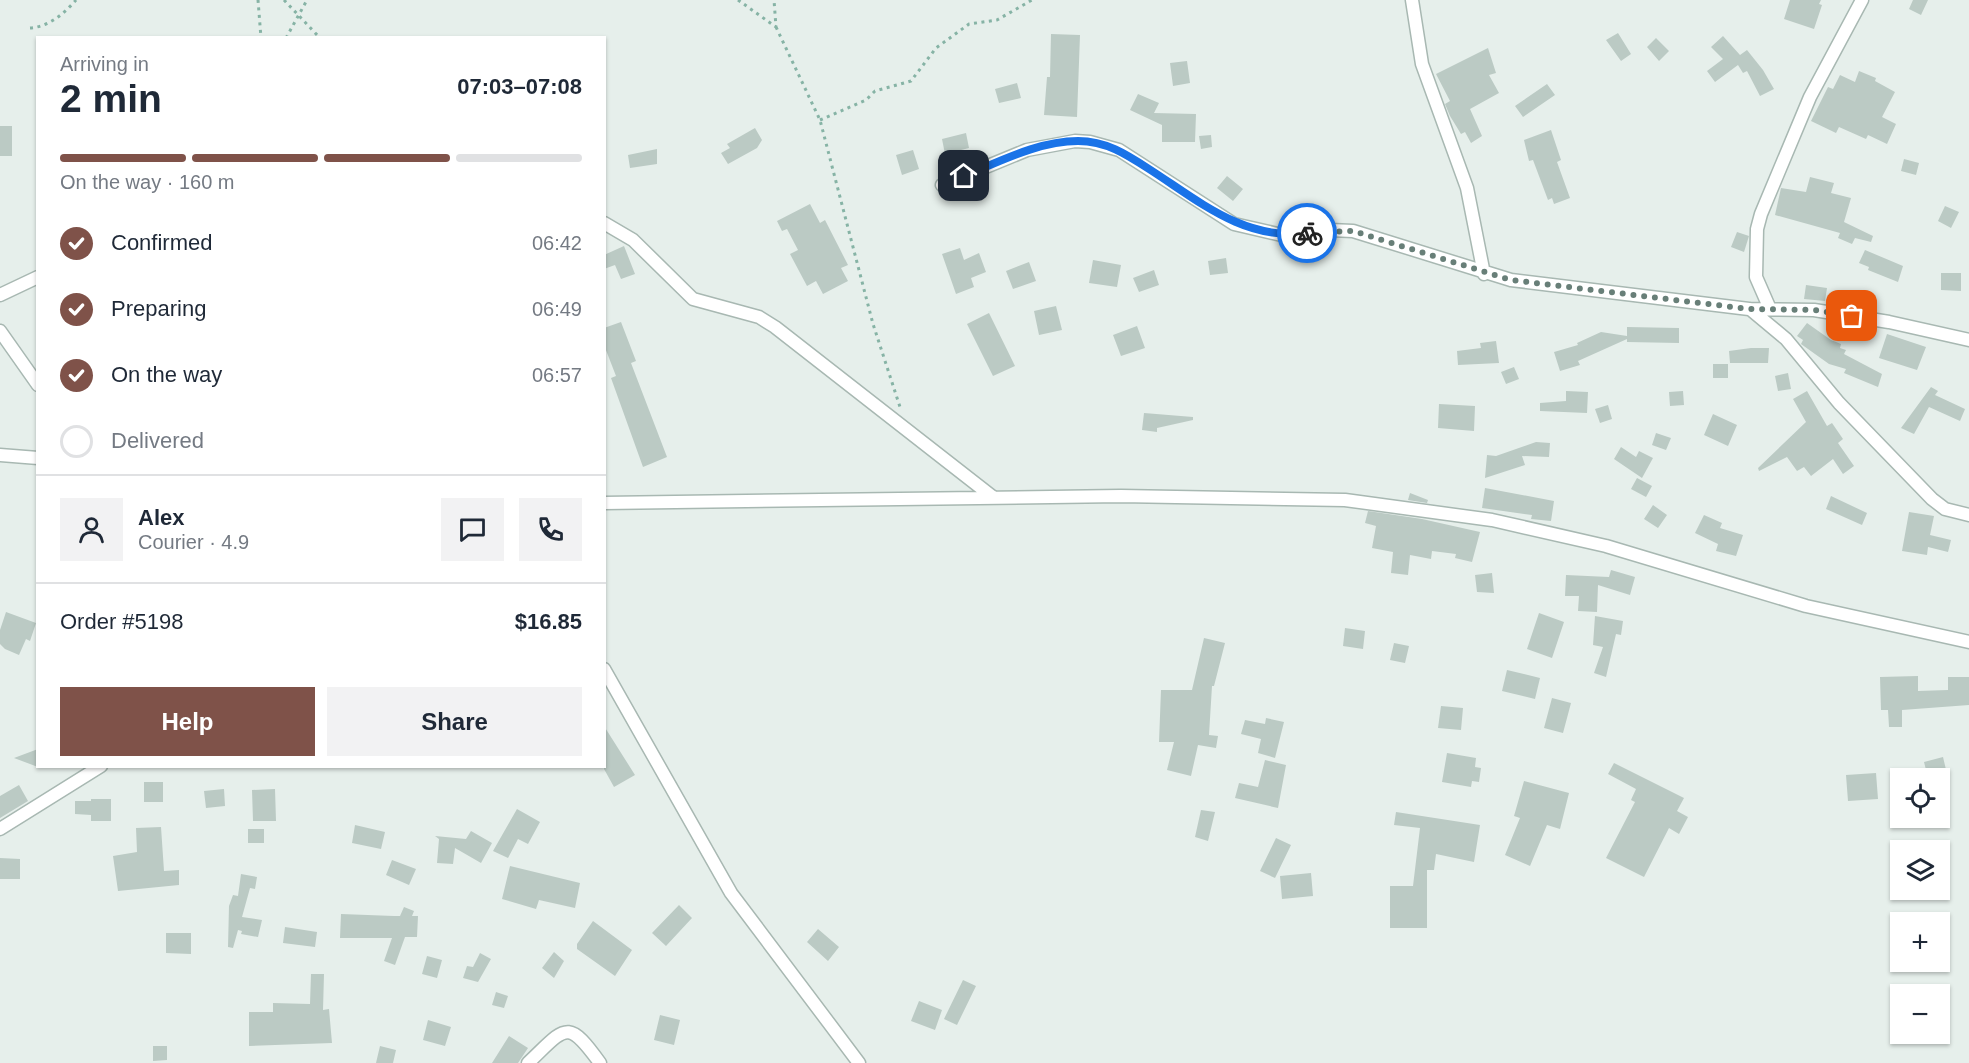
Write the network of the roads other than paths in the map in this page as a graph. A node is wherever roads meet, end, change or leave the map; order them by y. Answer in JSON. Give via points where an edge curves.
{"nodes":[{"id":1,"x":1412,"y":0,"type":"edge"},
{"id":2,"x":1862,"y":0,"type":"edge"},
{"id":3,"x":942,"y":185,"type":"dead end"},
{"id":4,"x":606,"y":224,"type":"edge"},
{"id":5,"x":1484,"y":274,"type":"junction"},
{"id":6,"x":36,"y":278,"type":"edge"},
{"id":7,"x":0,"y":295,"type":"edge"},
{"id":8,"x":1749,"y":309,"type":"junction"},
{"id":9,"x":1770,"y":309,"type":"junction"},
{"id":10,"x":0,"y":331,"type":"edge"},
{"id":11,"x":1969,"y":340,"type":"edge"},
{"id":12,"x":36,"y":382,"type":"edge"},
{"id":13,"x":0,"y":455,"type":"edge"},
{"id":14,"x":36,"y":458,"type":"edge"},
{"id":15,"x":994,"y":498,"type":"junction"},
{"id":16,"x":606,"y":503,"type":"edge"},
{"id":17,"x":1969,"y":515,"type":"edge"},
{"id":18,"x":1969,"y":642,"type":"edge"},
{"id":19,"x":606,"y":673,"type":"edge"},
{"id":20,"x":99,"y":768,"type":"edge"},
{"id":21,"x":0,"y":829,"type":"edge"},
{"id":22,"x":528,"y":1063,"type":"edge"},
{"id":23,"x":600,"y":1063,"type":"edge"},
{"id":24,"x":859,"y":1063,"type":"edge"}],
"edges":[{"from":1,"to":5,"type":"street","via":[[1422,64],[1467,188]]},
{"from":2,"to":9,"type":"street","via":[[1810,97],[1761,214],[1756,277]]},
{"from":3,"to":5,"type":"street","via":[[1027,150],[1090,142],[1119,150],[1234,224],[1286,236],[1353,231]]},
{"from":4,"to":15,"type":"street","via":[[633,240],[693,299],[759,317],[775,327]]},
{"from":5,"to":8,"type":"street"},
{"from":6,"to":7,"type":"street"},
{"from":8,"to":9,"type":"street"},
{"from":8,"to":17,"type":"street","via":[[1786,339],[1839,402],[1932,499],[1945,509]]},
{"from":9,"to":11,"type":"street","via":[[1814,310]]},
{"from":10,"to":12,"type":"street"},
{"from":13,"to":14,"type":"street"},
{"from":15,"to":16,"type":"street"},
{"from":15,"to":18,"type":"street","via":[[1121,496],[1345,501],[1492,520],[1606,546],[1806,606]]},
{"from":19,"to":24,"type":"street","via":[[731,893]]},
{"from":20,"to":21,"type":"street"},
{"from":22,"to":23,"type":"street","via":[[561,1033],[570,1031],[581,1036]]}]}
